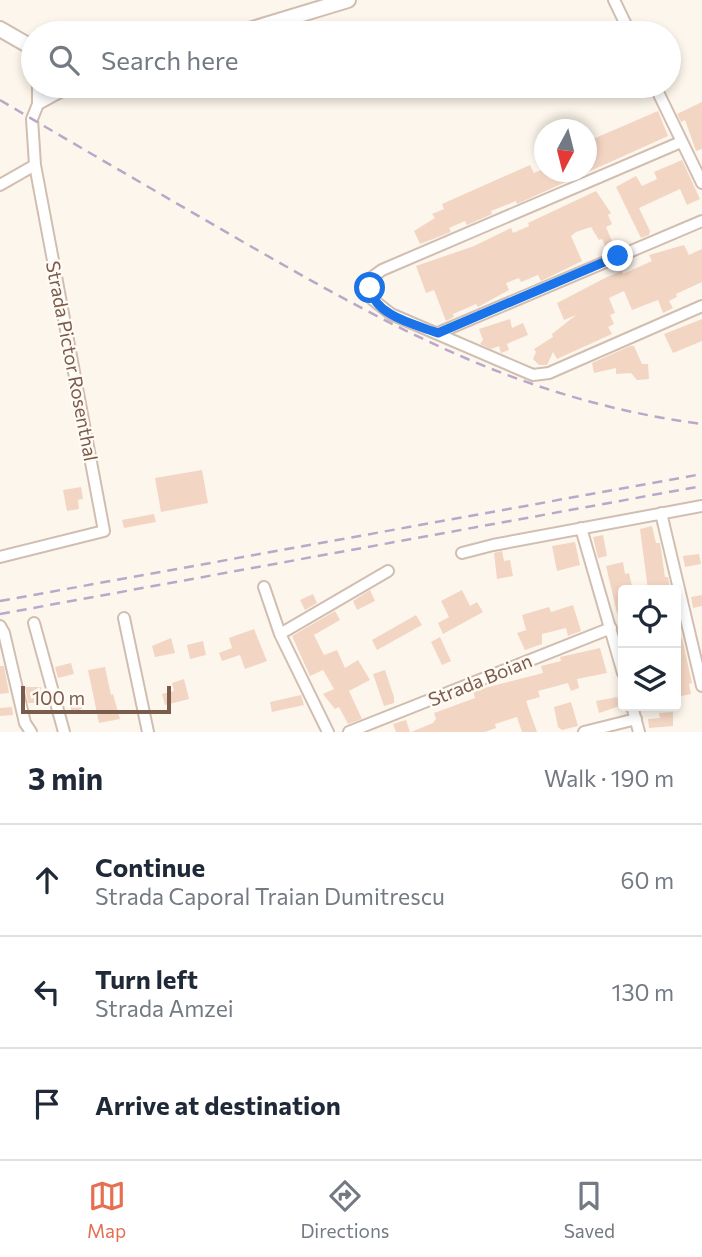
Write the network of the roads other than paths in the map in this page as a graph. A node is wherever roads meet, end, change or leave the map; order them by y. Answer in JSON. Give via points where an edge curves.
{"nodes":[{"id":1,"x":348,"y":0,"type":"edge"},
{"id":2,"x":614,"y":0,"type":"edge"},
{"id":3,"x":279,"y":21,"type":"edge"},
{"id":4,"x":624,"y":21,"type":"edge"},
{"id":5,"x":0,"y":29,"type":"edge"},
{"id":6,"x":21,"y":41,"type":"edge"},
{"id":7,"x":38,"y":98,"type":"edge"},
{"id":8,"x":49,"y":98,"type":"edge"},
{"id":9,"x":661,"y":98,"type":"edge"},
{"id":10,"x":38,"y":104,"type":"junction"},
{"id":11,"x":681,"y":142,"type":"junction"},
{"id":12,"x":697,"y":161,"type":"edge"},
{"id":13,"x":35,"y":165,"type":"junction"},
{"id":14,"x":702,"y":183,"type":"edge"},
{"id":15,"x":0,"y":185,"type":"edge"},
{"id":16,"x":702,"y":221,"type":"edge"},
{"id":17,"x":702,"y":306,"type":"edge"},
{"id":18,"x":438,"y":333,"type":"junction"},
{"id":19,"x":702,"y":506,"type":"edge"},
{"id":20,"x":661,"y":513,"type":"junction"},
{"id":21,"x":582,"y":528,"type":"junction"},
{"id":22,"x":462,"y":554,"type":"dead end"},
{"id":23,"x":0,"y":557,"type":"edge"},
{"id":24,"x":388,"y":571,"type":"dead end"},
{"id":25,"x":264,"y":587,"type":"dead end"},
{"id":26,"x":124,"y":618,"type":"dead end"},
{"id":27,"x":34,"y":623,"type":"dead end"},
{"id":28,"x":0,"y":626,"type":"edge"},
{"id":29,"x":611,"y":628,"type":"junction"},
{"id":30,"x":280,"y":634,"type":"junction"},
{"id":31,"x":618,"y":654,"type":"edge"},
{"id":32,"x":702,"y":686,"type":"edge"},
{"id":33,"x":634,"y":711,"type":"edge"},
{"id":34,"x":636,"y":719,"type":"junction"},
{"id":35,"x":29,"y":731,"type":"edge"},
{"id":36,"x":64,"y":732,"type":"edge"},
{"id":37,"x":148,"y":732,"type":"edge"},
{"id":38,"x":328,"y":732,"type":"edge"},
{"id":39,"x":349,"y":732,"type":"edge"},
{"id":40,"x":584,"y":732,"type":"edge"},
{"id":41,"x":639,"y":732,"type":"edge"}],
"edges":[{"from":1,"to":3,"type":"street"},
{"from":2,"to":4,"type":"street"},
{"from":5,"to":6,"type":"street"},
{"from":7,"to":10,"type":"street","name":"Strada Pictor Rosenthal"},
{"from":8,"to":10,"type":"street"},
{"from":9,"to":11,"type":"street"},
{"from":10,"to":13,"type":"street","name":"Strada Pictor Rosenthal","via":[[32,119]]},
{"from":11,"to":12,"type":"street"},
{"from":11,"to":18,"type":"street","via":[[370,278],[372,299],[382,309]]},
{"from":12,"to":14,"type":"street"},
{"from":13,"to":15,"type":"street"},
{"from":13,"to":23,"type":"street","name":"Strada Pictor Rosenthal","via":[[104,531]]},
{"from":16,"to":18,"type":"street"},
{"from":17,"to":18,"type":"street","via":[[541,375],[522,372]]},
{"from":19,"to":20,"type":"street"},
{"from":20,"to":21,"type":"street"},
{"from":20,"to":32,"type":"street"},
{"from":21,"to":22,"type":"street"},
{"from":21,"to":29,"type":"street"},
{"from":24,"to":30,"type":"street"},
{"from":25,"to":30,"type":"street"},
{"from":26,"to":37,"type":"street"},
{"from":27,"to":36,"type":"street"},
{"from":28,"to":35,"type":"street"},
{"from":29,"to":31,"type":"street"},
{"from":29,"to":39,"type":"street","name":"Strada Boian"},
{"from":30,"to":38,"type":"street"},
{"from":33,"to":34,"type":"street"},
{"from":34,"to":40,"type":"street"},
{"from":34,"to":41,"type":"street"}]}
